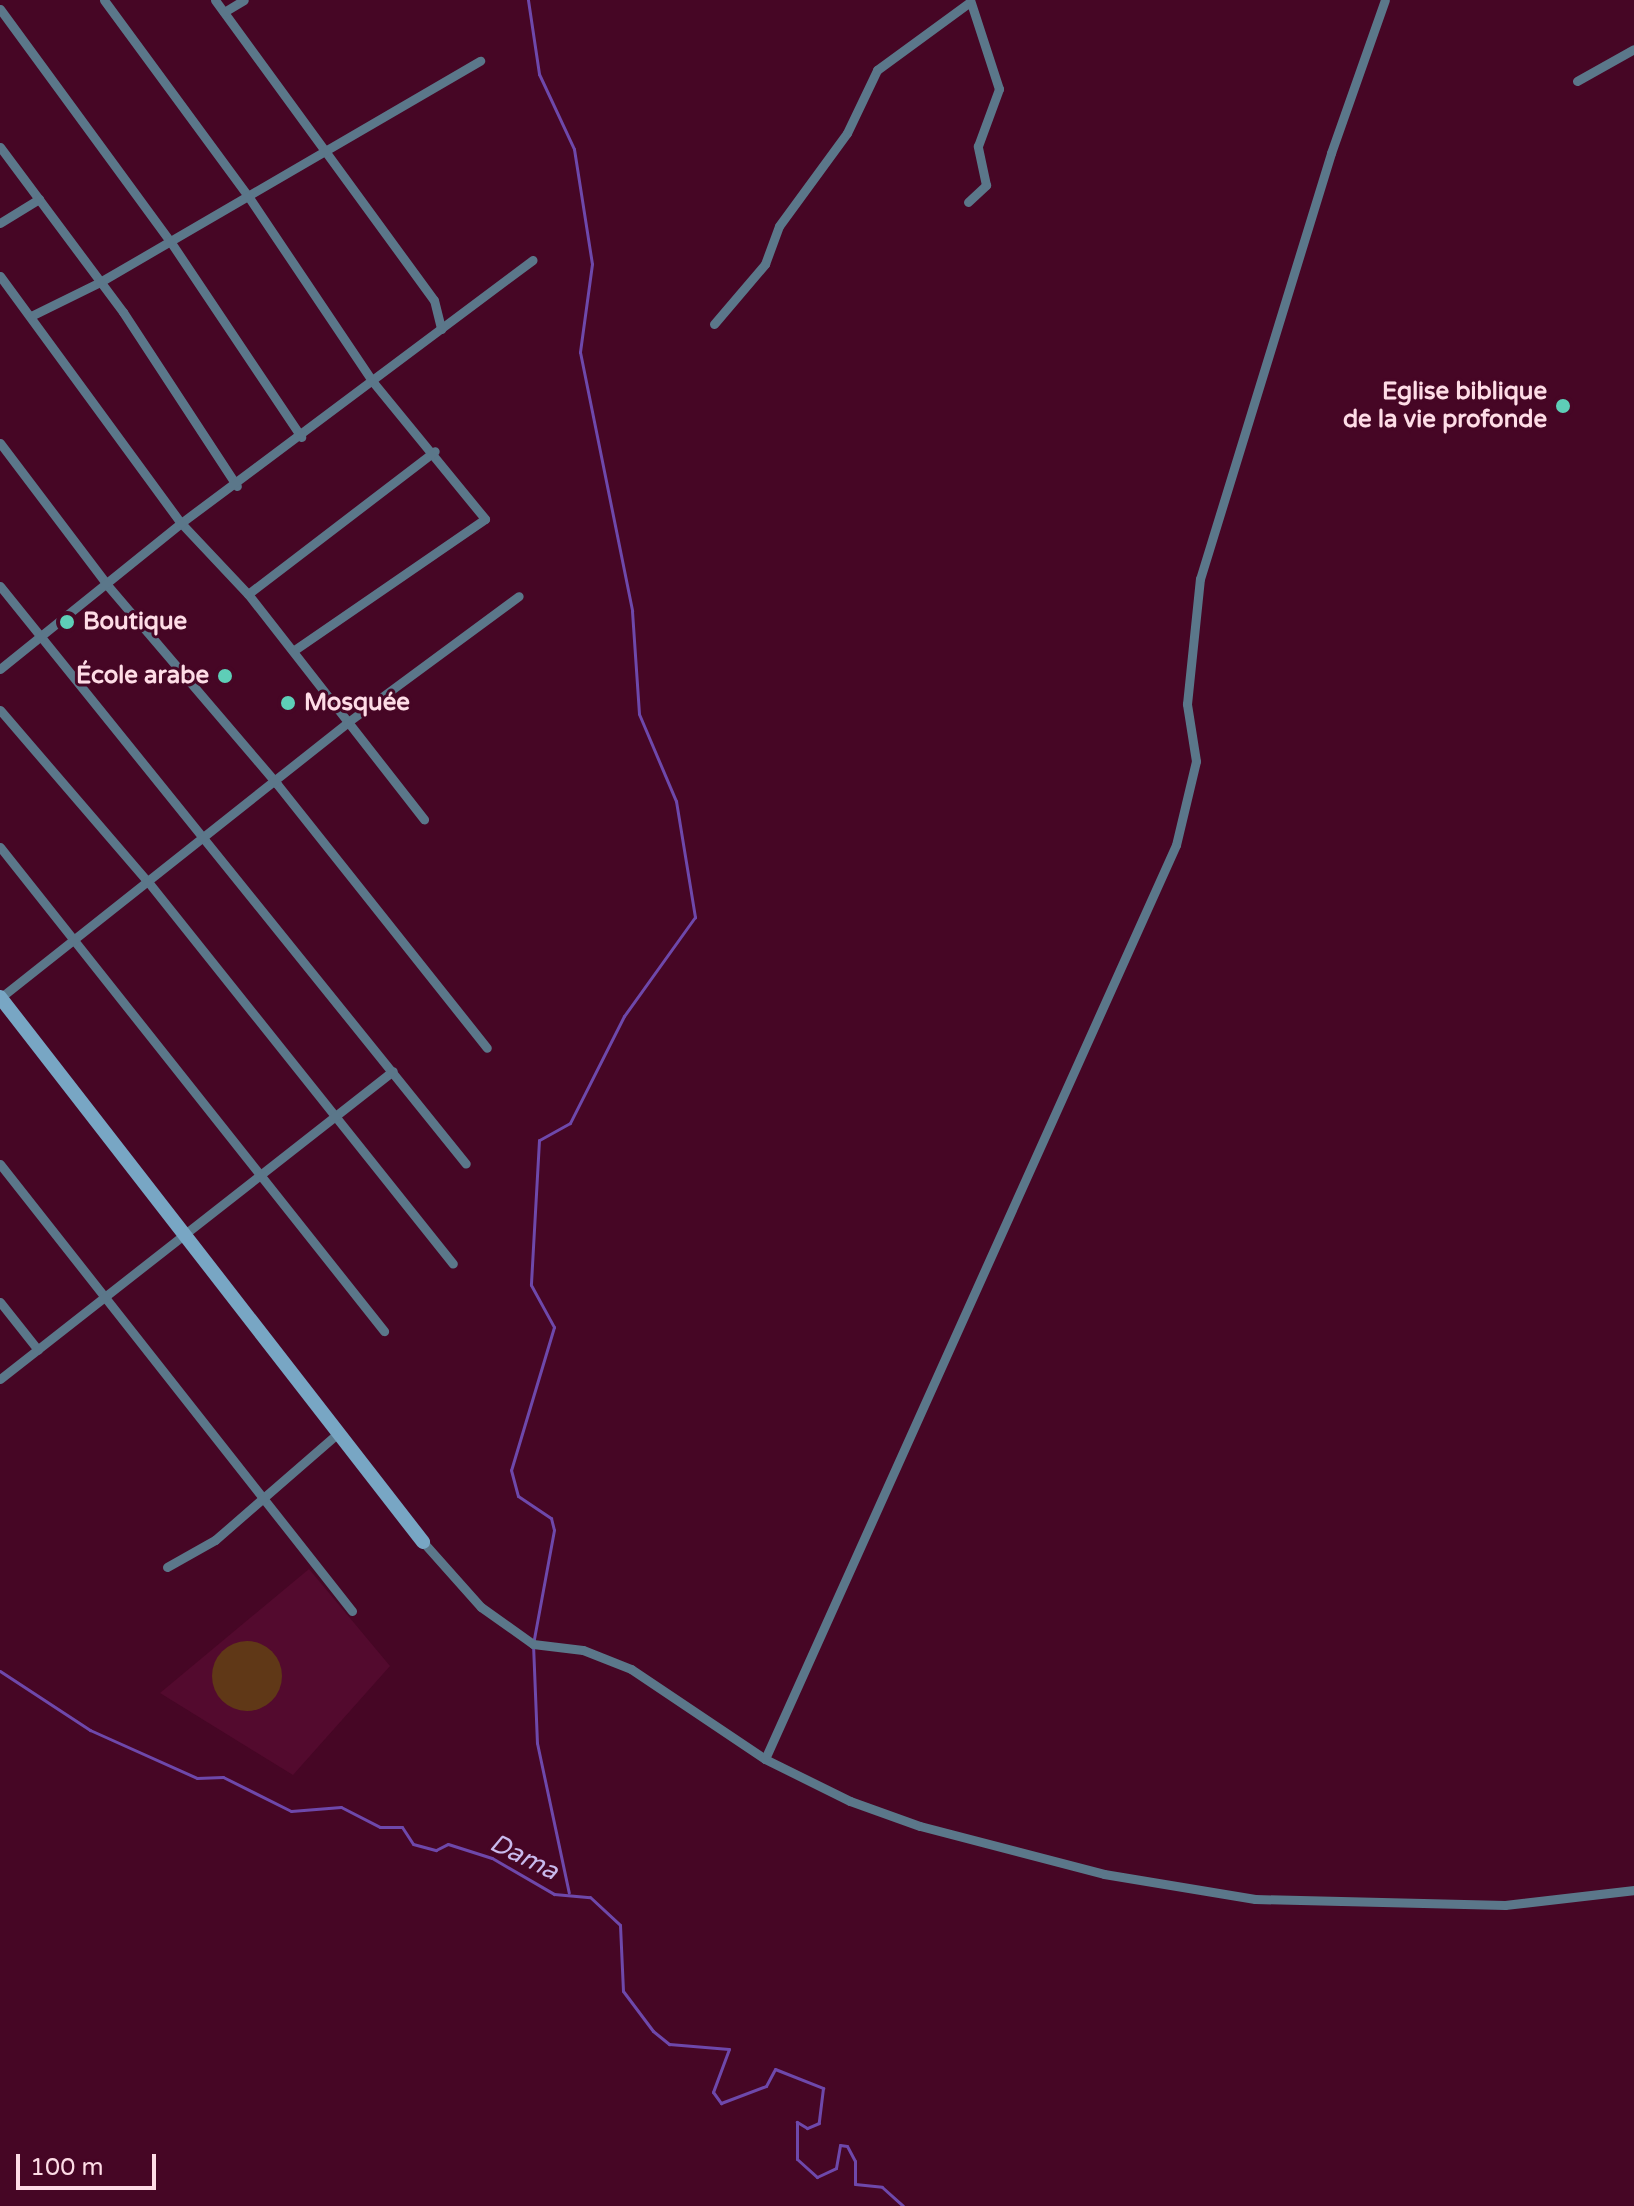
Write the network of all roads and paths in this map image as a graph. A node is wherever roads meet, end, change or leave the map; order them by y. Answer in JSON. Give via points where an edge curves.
{"nodes":[{"id":1,"x":104,"y":0,"type":"edge"},
{"id":2,"x":215,"y":0,"type":"edge"},
{"id":3,"x":244,"y":0,"type":"edge"},
{"id":4,"x":1385,"y":0,"type":"edge"},
{"id":5,"x":970,"y":1,"type":"edge"},
{"id":6,"x":0,"y":9,"type":"edge"},
{"id":7,"x":224,"y":12,"type":"junction"},
{"id":8,"x":1634,"y":49,"type":"edge"},
{"id":9,"x":480,"y":61,"type":"dead end"},
{"id":10,"x":1577,"y":81,"type":"dead end"},
{"id":11,"x":0,"y":147,"type":"edge"},
{"id":12,"x":326,"y":150,"type":"junction"},
{"id":13,"x":248,"y":196,"type":"junction"},
{"id":14,"x":39,"y":199,"type":"junction"},
{"id":15,"x":968,"y":202,"type":"dead end"},
{"id":16,"x":0,"y":223,"type":"edge"},
{"id":17,"x":170,"y":241,"type":"junction"},
{"id":18,"x":532,"y":260,"type":"dead end"},
{"id":19,"x":0,"y":276,"type":"edge"},
{"id":20,"x":100,"y":282,"type":"junction"},
{"id":21,"x":31,"y":316,"type":"junction"},
{"id":22,"x":714,"y":324,"type":"dead end"},
{"id":23,"x":441,"y":329,"type":"junction"},
{"id":24,"x":373,"y":382,"type":"junction"},
{"id":25,"x":301,"y":437,"type":"junction"},
{"id":26,"x":0,"y":443,"type":"edge"},
{"id":27,"x":435,"y":451,"type":"junction"},
{"id":28,"x":237,"y":486,"type":"junction"},
{"id":29,"x":181,"y":523,"type":"junction"},
{"id":30,"x":0,"y":586,"type":"edge"},
{"id":31,"x":108,"y":586,"type":"junction"},
{"id":32,"x":248,"y":594,"type":"junction"},
{"id":33,"x":519,"y":596,"type":"dead end"},
{"id":34,"x":39,"y":638,"type":"junction"},
{"id":35,"x":293,"y":651,"type":"junction"},
{"id":36,"x":0,"y":669,"type":"edge"},
{"id":37,"x":0,"y":710,"type":"edge"},
{"id":38,"x":348,"y":722,"type":"junction"},
{"id":39,"x":277,"y":784,"type":"junction"},
{"id":40,"x":424,"y":819,"type":"dead end"},
{"id":41,"x":208,"y":837,"type":"junction"},
{"id":42,"x":0,"y":847,"type":"edge"},
{"id":43,"x":149,"y":883,"type":"junction"},
{"id":44,"x":77,"y":939,"type":"junction"},
{"id":45,"x":0,"y":998,"type":"edge"},
{"id":46,"x":487,"y":1048,"type":"dead end"},
{"id":47,"x":393,"y":1071,"type":"junction"},
{"id":48,"x":336,"y":1118,"type":"junction"},
{"id":49,"x":0,"y":1164,"type":"edge"},
{"id":50,"x":466,"y":1164,"type":"dead end"},
{"id":51,"x":262,"y":1175,"type":"junction"},
{"id":52,"x":185,"y":1235,"type":"junction"},
{"id":53,"x":453,"y":1264,"type":"dead end"},
{"id":54,"x":106,"y":1296,"type":"junction"},
{"id":55,"x":0,"y":1302,"type":"edge"},
{"id":56,"x":384,"y":1331,"type":"dead end"},
{"id":57,"x":38,"y":1350,"type":"junction"},
{"id":58,"x":0,"y":1379,"type":"edge"},
{"id":59,"x":338,"y":1433,"type":"junction"},
{"id":60,"x":265,"y":1500,"type":"junction"},
{"id":61,"x":423,"y":1542,"type":"joint"},
{"id":62,"x":167,"y":1567,"type":"dead end"},
{"id":63,"x":352,"y":1611,"type":"dead end"},
{"id":64,"x":765,"y":1759,"type":"junction"},
{"id":65,"x":1634,"y":1890,"type":"edge"}],
"edges":[{"from":1,"to":13,"type":"street"},
{"from":2,"to":7,"type":"street"},
{"from":3,"to":7,"type":"street"},
{"from":4,"to":64,"type":"street","via":[[1331,153],[1200,579],[1187,704],[1196,761],[1176,845]]},
{"from":5,"to":15,"type":"street","via":[[999,89],[978,146],[986,185]]},
{"from":5,"to":22,"type":"street","via":[[877,70],[847,133],[779,226],[765,264]]},
{"from":6,"to":17,"type":"street"},
{"from":7,"to":12,"type":"street"},
{"from":8,"to":10,"type":"street"},
{"from":9,"to":12,"type":"street"},
{"from":11,"to":14,"type":"street"},
{"from":12,"to":13,"type":"street"},
{"from":12,"to":23,"type":"street","via":[[434,300]]},
{"from":13,"to":17,"type":"street"},
{"from":13,"to":24,"type":"street"},
{"from":14,"to":16,"type":"street"},
{"from":14,"to":20,"type":"street"},
{"from":17,"to":20,"type":"street"},
{"from":17,"to":25,"type":"street"},
{"from":18,"to":23,"type":"street"},
{"from":19,"to":21,"type":"street"},
{"from":20,"to":21,"type":"street"},
{"from":20,"to":28,"type":"street"},
{"from":21,"to":29,"type":"street"},
{"from":23,"to":24,"type":"street"},
{"from":24,"to":25,"type":"street"},
{"from":24,"to":27,"type":"street"},
{"from":25,"to":28,"type":"street"},
{"from":26,"to":31,"type":"street"},
{"from":27,"to":32,"type":"street"},
{"from":27,"to":35,"type":"street","via":[[485,519]]},
{"from":28,"to":29,"type":"street"},
{"from":29,"to":31,"type":"street"},
{"from":29,"to":32,"type":"street"},
{"from":30,"to":34,"type":"street"},
{"from":31,"to":34,"type":"street"},
{"from":31,"to":39,"type":"street"},
{"from":32,"to":35,"type":"street"},
{"from":33,"to":38,"type":"street"},
{"from":34,"to":36,"type":"street"},
{"from":34,"to":41,"type":"street"},
{"from":35,"to":38,"type":"street"},
{"from":37,"to":43,"type":"street"},
{"from":38,"to":39,"type":"street"},
{"from":38,"to":40,"type":"street"},
{"from":39,"to":41,"type":"street"},
{"from":39,"to":46,"type":"street"},
{"from":41,"to":43,"type":"street"},
{"from":41,"to":47,"type":"street"},
{"from":42,"to":44,"type":"street"},
{"from":43,"to":44,"type":"street"},
{"from":43,"to":48,"type":"street"},
{"from":44,"to":45,"type":"street"},
{"from":44,"to":51,"type":"street"},
{"from":45,"to":52,"type":"street"},
{"from":47,"to":48,"type":"street"},
{"from":47,"to":50,"type":"street"},
{"from":48,"to":51,"type":"street"},
{"from":48,"to":53,"type":"street"},
{"from":49,"to":54,"type":"street"},
{"from":51,"to":52,"type":"street"},
{"from":51,"to":56,"type":"street"},
{"from":52,"to":54,"type":"street"},
{"from":52,"to":59,"type":"street"},
{"from":54,"to":57,"type":"street"},
{"from":54,"to":60,"type":"street"},
{"from":55,"to":57,"type":"street"},
{"from":57,"to":58,"type":"street"},
{"from":59,"to":60,"type":"street"},
{"from":59,"to":61,"type":"street"},
{"from":60,"to":62,"type":"street","via":[[201,1550]]},
{"from":60,"to":63,"type":"street"},
{"from":61,"to":64,"type":"street","via":[[481,1607],[533,1644],[583,1650],[645,1676]]},
{"from":64,"to":65,"type":"street","via":[[890,1817],[1166,1886],[1204,1886],[1255,1899],[1476,1905]]}]}
